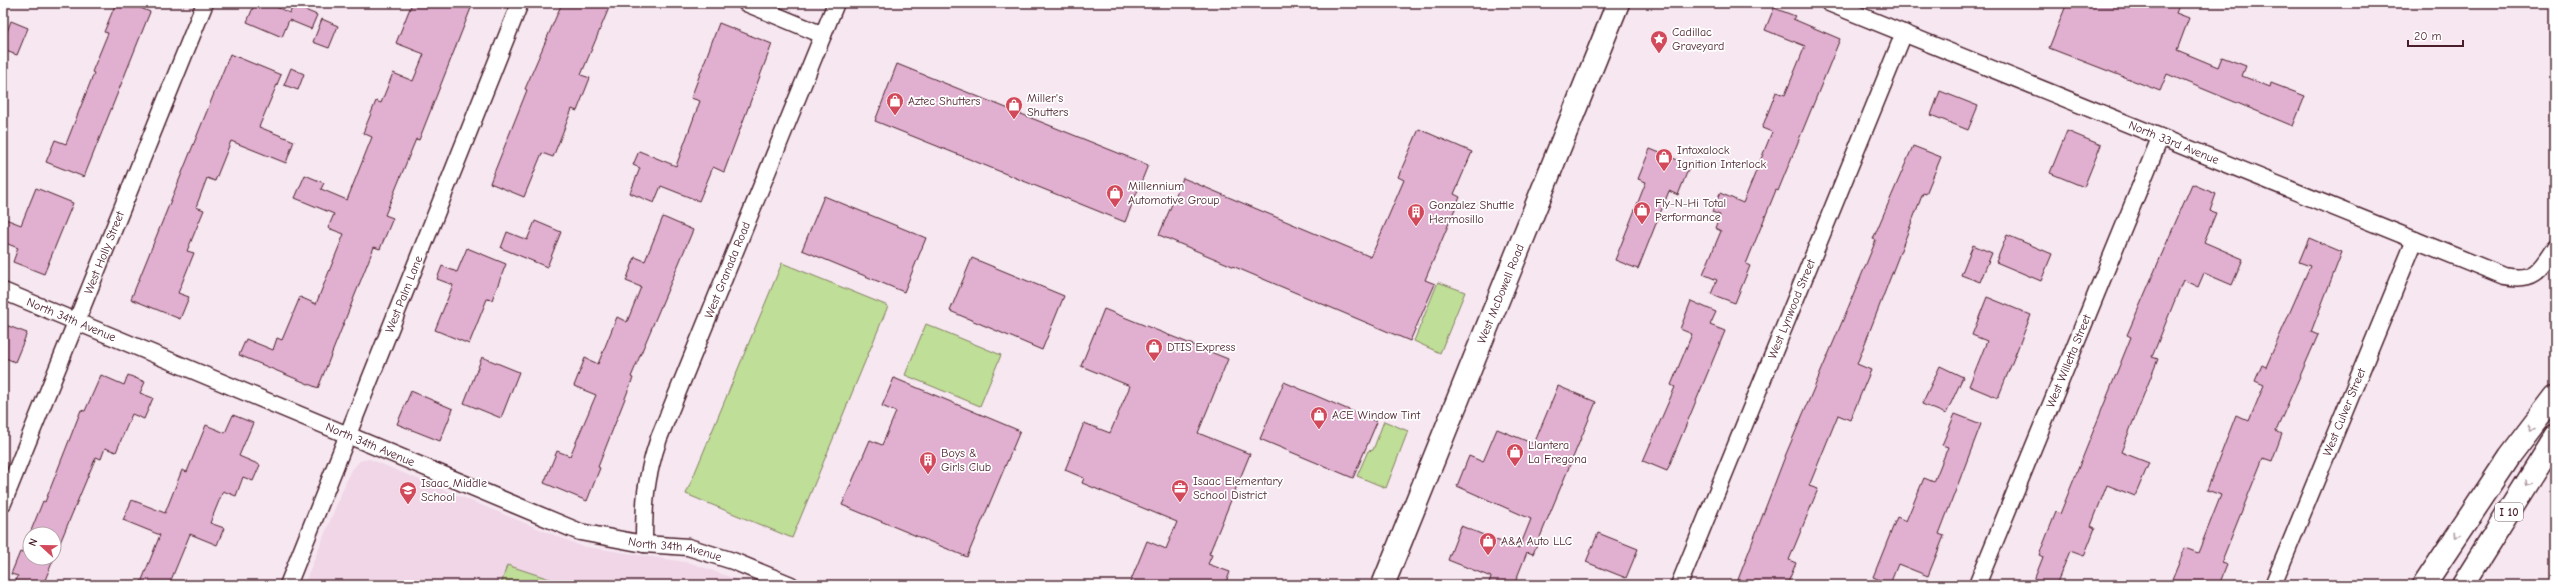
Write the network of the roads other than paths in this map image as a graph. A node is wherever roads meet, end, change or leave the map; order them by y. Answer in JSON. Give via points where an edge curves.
{"nodes":[{"id":1,"x":205,"y":3,"type":"edge"},
{"id":2,"x":520,"y":3,"type":"edge"},
{"id":3,"x":746,"y":3,"type":"edge"},
{"id":4,"x":836,"y":3,"type":"edge"},
{"id":5,"x":1618,"y":3,"type":"edge"},
{"id":6,"x":1830,"y":3,"type":"edge"},
{"id":7,"x":1904,"y":34,"type":"junction"},
{"id":8,"x":823,"y":35,"type":"junction"},
{"id":9,"x":2160,"y":138,"type":"junction"},
{"id":10,"x":2415,"y":240,"type":"junction"},
{"id":11,"x":2555,"y":248,"type":"edge"},
{"id":12,"x":3,"y":291,"type":"edge"},
{"id":13,"x":76,"y":321,"type":"junction"},
{"id":14,"x":2555,"y":397,"type":"edge"},
{"id":15,"x":348,"y":437,"type":"junction"},
{"id":16,"x":2555,"y":438,"type":"edge"},
{"id":17,"x":3,"y":503,"type":"edge"},
{"id":18,"x":644,"y":544,"type":"junction"},
{"id":19,"x":288,"y":585,"type":"edge"},
{"id":20,"x":791,"y":585,"type":"edge"},
{"id":21,"x":1383,"y":585,"type":"edge"},
{"id":22,"x":1679,"y":585,"type":"edge"},
{"id":23,"x":1977,"y":585,"type":"edge"},
{"id":24,"x":2274,"y":585,"type":"edge"},
{"id":25,"x":2424,"y":585,"type":"edge"},
{"id":26,"x":2463,"y":585,"type":"edge"}],
"edges":[{"from":1,"to":13,"type":"street","name":"West Holly Street"},
{"from":2,"to":15,"type":"street","name":"West Palm Lane"},
{"from":3,"to":8,"type":"street"},
{"from":4,"to":8,"type":"street","name":"West Granada Road"},
{"from":5,"to":21,"type":"main road","name":"West McDowell Road"},
{"from":6,"to":7,"type":"street","name":"North 33rd Avenue"},
{"from":7,"to":9,"type":"street","name":"North 33rd Avenue"},
{"from":7,"to":22,"type":"street","name":"West Lynwood Street"},
{"from":8,"to":18,"type":"street","name":"West Granada Road","via":[[659,438],[647,479],[644,500]]},
{"from":9,"to":10,"type":"street","name":"North 33rd Avenue"},
{"from":9,"to":23,"type":"street","name":"West Willetta Street"},
{"from":10,"to":11,"type":"street","name":"North 33rd Avenue","via":[[2504,276],[2518,279],[2529,277],[2541,269]]},
{"from":10,"to":24,"type":"street","name":"West Culver Street"},
{"from":12,"to":13,"type":"street","name":"North 34th Avenue"},
{"from":13,"to":15,"type":"street","name":"North 34th Avenue"},
{"from":13,"to":17,"type":"street","name":"West Holly Street"},
{"from":14,"to":25,"type":"main road","one_way":true,"via":[[2510,456]]},
{"from":15,"to":18,"type":"street","name":"North 34th Avenue","via":[[580,532]]},
{"from":15,"to":19,"type":"street","name":"West Palm Lane"},
{"from":16,"to":26,"type":"main road","number":"I 10","one_way":true},
{"from":18,"to":20,"type":"street","name":"North 34th Avenue","via":[[688,547],[733,561]]}]}
